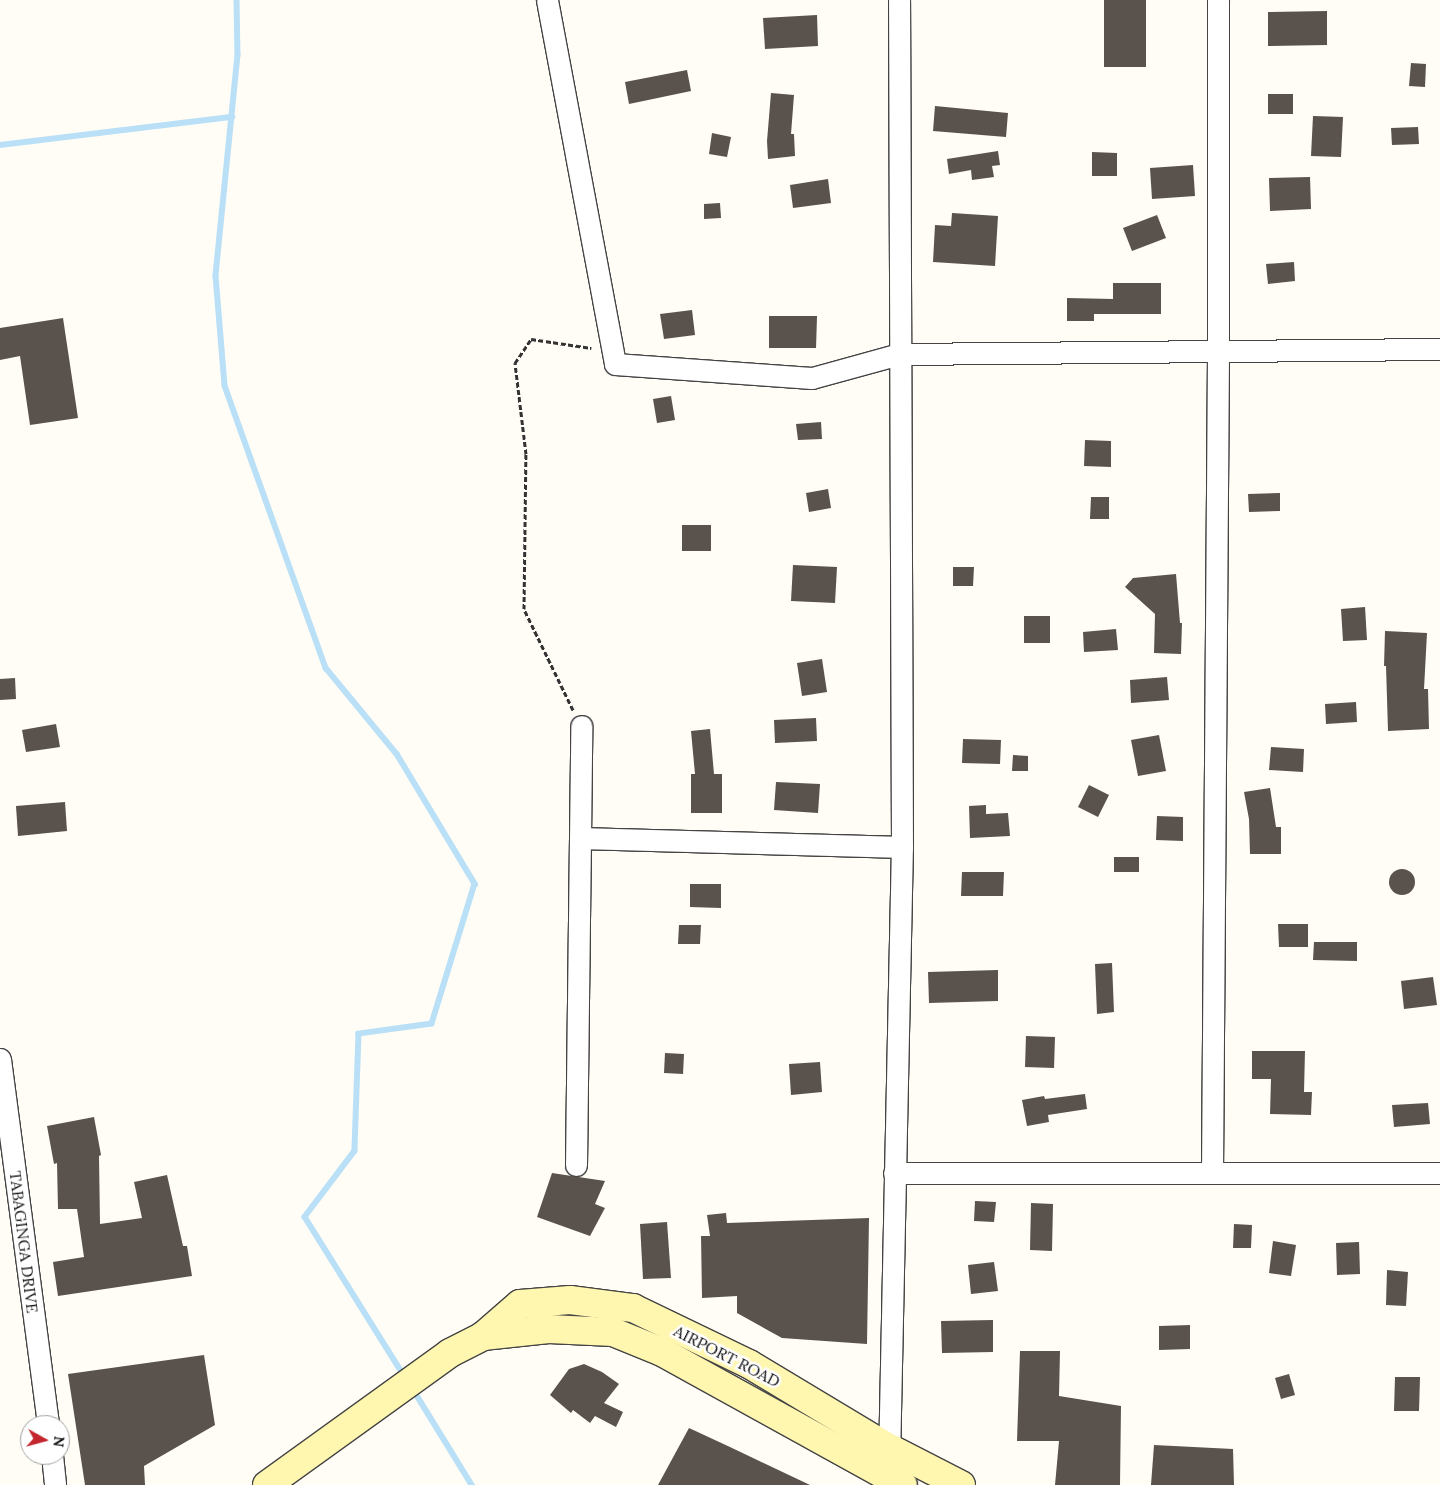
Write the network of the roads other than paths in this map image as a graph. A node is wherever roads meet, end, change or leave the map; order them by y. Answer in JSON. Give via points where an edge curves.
{"nodes":[{"id":1,"x":547,"y":0,"type":"edge"},
{"id":2,"x":900,"y":0,"type":"edge"},
{"id":3,"x":1218,"y":0,"type":"edge"},
{"id":4,"x":1440,"y":350,"type":"edge"},
{"id":5,"x":1218,"y":352,"type":"junction"},
{"id":6,"x":899,"y":354,"type":"junction"},
{"id":7,"x":581,"y":726,"type":"road end"},
{"id":8,"x":581,"y":838,"type":"junction"},
{"id":9,"x":902,"y":847,"type":"junction"},
{"id":10,"x":0,"y":1059,"type":"edge"},
{"id":11,"x":576,"y":1165,"type":"dead end"},
{"id":12,"x":894,"y":1173,"type":"junction"},
{"id":13,"x":1212,"y":1173,"type":"junction"},
{"id":14,"x":1440,"y":1173,"type":"edge"},
{"id":15,"x":10,"y":1206,"type":"edge"},
{"id":16,"x":484,"y":1336,"type":"junction"},
{"id":17,"x":46,"y":1415,"type":"edge"},
{"id":18,"x":889,"y":1448,"type":"junction"},
{"id":19,"x":53,"y":1465,"type":"edge"},
{"id":20,"x":938,"y":1478,"type":"edge"},
{"id":21,"x":897,"y":1481,"type":"edge"},
{"id":22,"x":55,"y":1485,"type":"edge"},
{"id":23,"x":267,"y":1485,"type":"edge"},
{"id":24,"x":961,"y":1485,"type":"edge"}],
"edges":[{"from":1,"to":6,"type":"street","via":[[614,364],[812,378]]},
{"from":2,"to":6,"type":"street"},
{"from":3,"to":5,"type":"street"},
{"from":4,"to":5,"type":"street"},
{"from":5,"to":6,"type":"street"},
{"from":5,"to":13,"type":"street"},
{"from":6,"to":9,"type":"street"},
{"from":7,"to":8,"type":"street"},
{"from":8,"to":9,"type":"street"},
{"from":8,"to":11,"type":"street"},
{"from":9,"to":12,"type":"street"},
{"from":10,"to":15,"type":"street","name":"TABAGINGA DRIVE"},
{"from":12,"to":13,"type":"street"},
{"from":12,"to":18,"type":"street"},
{"from":13,"to":14,"type":"street"},
{"from":15,"to":17,"type":"street","name":"TABAGINGA DRIVE"},
{"from":16,"to":18,"type":"street","name":"AIRPORT ROAD","via":[[520,1304],[570,1300],[633,1308],[749,1364]]},
{"from":16,"to":21,"type":"street","name":"AIRPORT ROAD","via":[[549,1329],[613,1332],[662,1352]]},
{"from":16,"to":23,"type":"street","name":"AIRPORT ROAD","via":[[450,1354]]},
{"from":18,"to":20,"type":"street","name":"AIRPORT ROAD"},
{"from":18,"to":21,"type":"street"},
{"from":19,"to":22,"type":"street"},
{"from":20,"to":24,"type":"street","name":"AIRPORT ROAD"}]}
